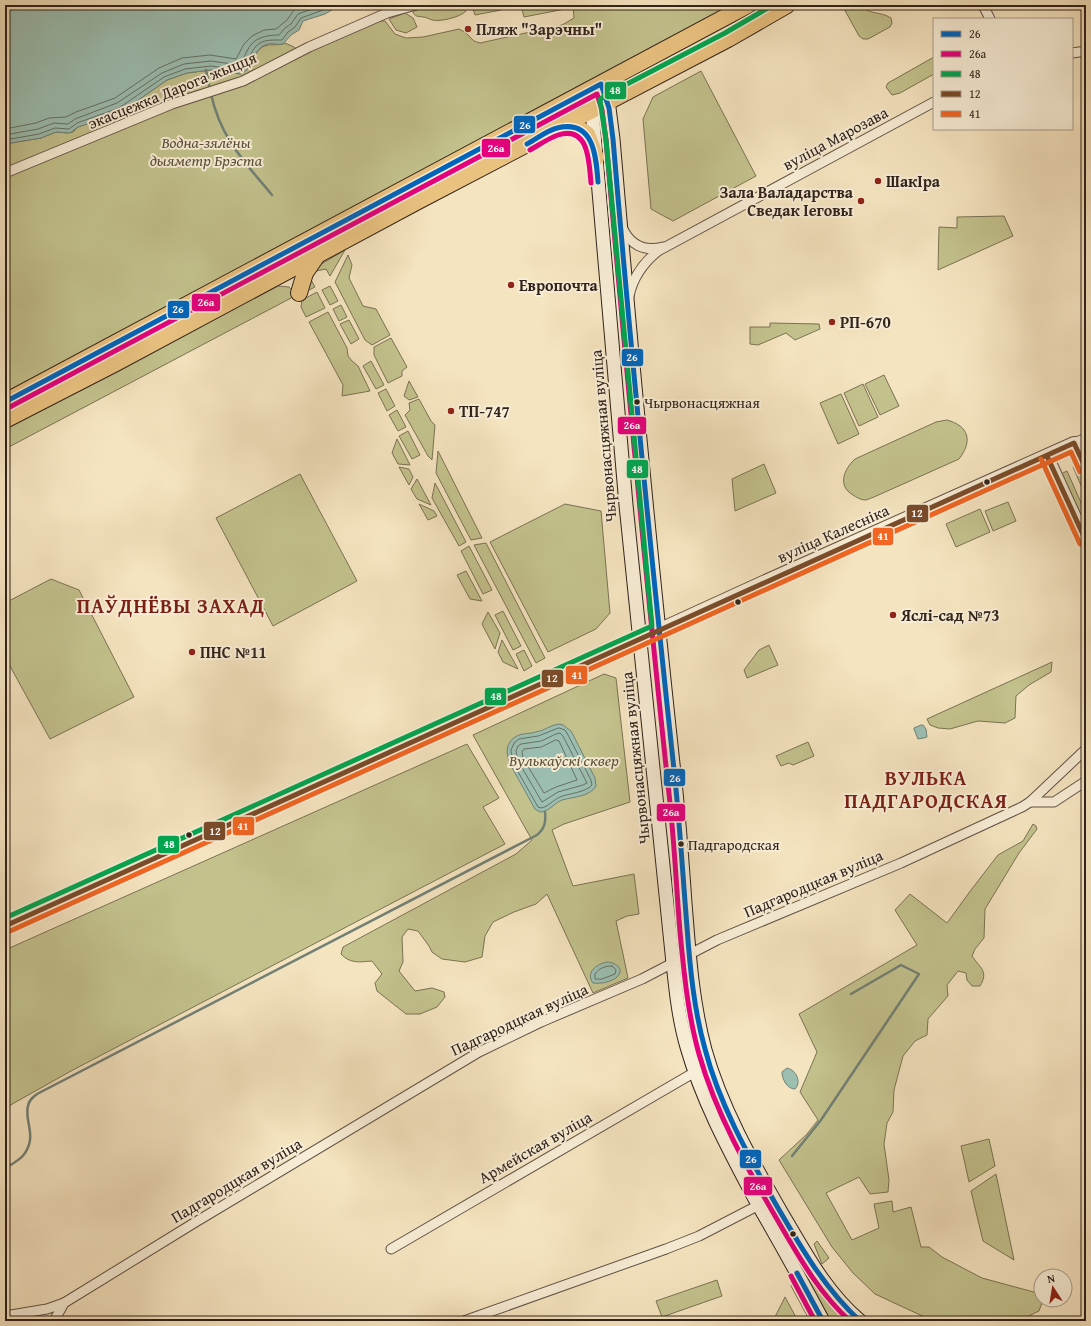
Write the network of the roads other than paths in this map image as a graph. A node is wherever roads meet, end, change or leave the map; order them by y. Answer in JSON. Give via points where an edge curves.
{"nodes":[{"id":1,"x":416,"y":5,"type":"edge"},
{"id":2,"x":748,"y":5,"type":"edge"},
{"id":3,"x":787,"y":5,"type":"edge"},
{"id":4,"x":983,"y":5,"type":"edge"},
{"id":5,"x":990,"y":18,"type":"edge"},
{"id":6,"x":1086,"y":51,"type":"edge"},
{"id":7,"x":1073,"y":53,"type":"edge"},
{"id":8,"x":597,"y":86,"type":"junction"},
{"id":9,"x":607,"y":102,"type":"junction"},
{"id":10,"x":933,"y":103,"type":"edge"},
{"id":11,"x":592,"y":110,"type":"junction"},
{"id":12,"x":557,"y":128,"type":"junction"},
{"id":13,"x":596,"y":158,"type":"junction"},
{"id":14,"x":5,"y":173,"type":"edge"},
{"id":15,"x":620,"y":220,"type":"junction"},
{"id":16,"x":666,"y":246,"type":"junction"},
{"id":17,"x":319,"y":255,"type":"junction"},
{"id":18,"x":270,"y":281,"type":"junction"},
{"id":19,"x":628,"y":305,"type":"junction"},
{"id":20,"x":5,"y":402,"type":"edge"},
{"id":21,"x":5,"y":420,"type":"edge"},
{"id":22,"x":1086,"y":438,"type":"edge"},
{"id":23,"x":1074,"y":443,"type":"junction"},
{"id":24,"x":1047,"y":456,"type":"junction"},
{"id":25,"x":1086,"y":469,"type":"edge"},
{"id":26,"x":1086,"y":541,"type":"edge"},
{"id":27,"x":659,"y":630,"type":"junction"},
{"id":28,"x":639,"y":639,"type":"junction"},
{"id":29,"x":1086,"y":749,"type":"edge"},
{"id":30,"x":1086,"y":782,"type":"edge"},
{"id":31,"x":1030,"y":802,"type":"junction"},
{"id":32,"x":5,"y":926,"type":"edge"},
{"id":33,"x":689,"y":954,"type":"junction"},
{"id":34,"x":673,"y":963,"type":"junction"},
{"id":35,"x":695,"y":1072,"type":"junction"},
{"id":36,"x":759,"y":1205,"type":"junction"},
{"id":37,"x":391,"y":1249,"type":"dead end"},
{"id":38,"x":64,"y":1302,"type":"junction"},
{"id":39,"x":5,"y":1316,"type":"edge"},
{"id":40,"x":54,"y":1321,"type":"edge"},
{"id":41,"x":464,"y":1321,"type":"edge"},
{"id":42,"x":823,"y":1321,"type":"edge"},
{"id":43,"x":860,"y":1321,"type":"edge"}],
"edges":[{"from":1,"to":14,"type":"street","name":"экасцежка Дарога жыцця","via":[[387,13],[309,47],[243,81],[172,104]]},
{"from":2,"to":8,"type":"highway"},
{"from":3,"to":9,"type":"highway"},
{"from":4,"to":5,"type":"street"},
{"from":6,"to":7,"type":"street"},
{"from":8,"to":9,"type":"main road"},
{"from":8,"to":11,"type":"main road","name":"Чырвонасцяжная вуліца"},
{"from":8,"to":20,"type":"highway"},
{"from":9,"to":11,"type":"highway"},
{"from":9,"to":15,"type":"main road"},
{"from":10,"to":16,"type":"street","name":"вуліца Марозава"},
{"from":11,"to":12,"type":"highway"},
{"from":11,"to":13,"type":"main road","name":"Чырвонасцяжная вуліца"},
{"from":12,"to":13,"type":"highway","via":[[577,128],[587,134]]},
{"from":12,"to":17,"type":"highway"},
{"from":13,"to":28,"type":"main road","name":"Чырвонасцяжная вуліца"},
{"from":15,"to":16,"type":"street","name":"вуліца Марозава","via":[[627,236],[637,246],[652,249]]},
{"from":15,"to":19,"type":"main road"},
{"from":16,"to":19,"type":"street","name":"вуліца Марозава","via":[[652,256],[638,272]]},
{"from":17,"to":18,"type":"highway"},
{"from":17,"to":18,"type":"highway","via":[[305,273],[299,293],[289,283]]},
{"from":18,"to":21,"type":"highway"},
{"from":19,"to":27,"type":"main road"},
{"from":22,"to":23,"type":"street","name":"вуліца Калесніка"},
{"from":23,"to":24,"type":"street","name":"вуліца Калесніка"},
{"from":23,"to":25,"type":"street"},
{"from":24,"to":26,"type":"street"},
{"from":24,"to":27,"type":"street","name":"вуліца Калесніка"},
{"from":27,"to":28,"type":"street","name":"вуліца Калесніка"},
{"from":27,"to":33,"type":"main road","via":[[679,823]]},
{"from":28,"to":32,"type":"street","name":"вуліца Калесніка"},
{"from":28,"to":34,"type":"main road","name":"Чырвонасцяжная вуліца"},
{"from":29,"to":31,"type":"street","name":"Падгародцкая вуліца"},
{"from":30,"to":31,"type":"street","name":"Падгародцкая вуліца","via":[[1054,802]]},
{"from":31,"to":33,"type":"street","name":"Падгародцкая вуліца","via":[[927,851]]},
{"from":33,"to":34,"type":"street","name":"Падгародцкая вуліца"},
{"from":33,"to":43,"type":"main road","via":[[694,998],[704,1045],[730,1117],[760,1176],[816,1272],[835,1297]]},
{"from":34,"to":35,"type":"main road","name":"Чырвонасцяжная вуліца","via":[[686,1045]]},
{"from":34,"to":38,"type":"street","name":"Падгародцкая вуліца","via":[[642,980],[541,1022],[466,1059]]},
{"from":35,"to":36,"type":"main road","name":"Чырвонасцяжная вуліца","via":[[719,1129]]},
{"from":35,"to":37,"type":"street","name":"Армейская вуліца"},
{"from":36,"to":41,"type":"street","via":[[699,1236],[656,1254]]},
{"from":36,"to":42,"type":"main road","name":"Чырвонасцяжная вуліца"},
{"from":38,"to":39,"type":"street","name":"Падгародцкая вуліца"},
{"from":38,"to":40,"type":"street"}]}
